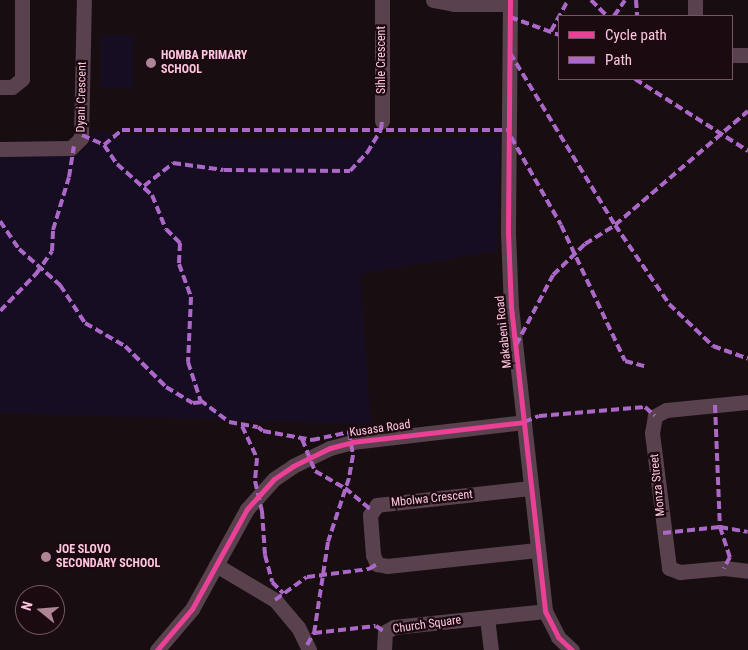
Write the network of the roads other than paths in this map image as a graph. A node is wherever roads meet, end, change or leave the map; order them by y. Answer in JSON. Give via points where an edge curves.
{"nodes":[{"id":1,"x":22,"y":0,"type":"edge"},
{"id":2,"x":84,"y":0,"type":"edge"},
{"id":3,"x":382,"y":0,"type":"edge"},
{"id":4,"x":695,"y":0,"type":"edge"},
{"id":5,"x":439,"y":1,"type":"edge"},
{"id":6,"x":510,"y":2,"type":"edge"},
{"id":7,"x":695,"y":15,"type":"edge"},
{"id":8,"x":733,"y":55,"type":"edge"},
{"id":9,"x":748,"y":55,"type":"edge"},
{"id":10,"x":0,"y":87,"type":"edge"},
{"id":11,"x":382,"y":121,"type":"dead end"},
{"id":12,"x":0,"y":149,"type":"edge"},
{"id":13,"x":748,"y":402,"type":"edge"},
{"id":14,"x":524,"y":422,"type":"junction"},
{"id":15,"x":530,"y":488,"type":"junction"},
{"id":16,"x":537,"y":550,"type":"junction"},
{"id":17,"x":216,"y":565,"type":"junction"},
{"id":18,"x":748,"y":571,"type":"edge"},
{"id":19,"x":545,"y":611,"type":"junction"},
{"id":20,"x":487,"y":618,"type":"junction"},
{"id":21,"x":158,"y":650,"type":"edge"},
{"id":22,"x":309,"y":650,"type":"edge"},
{"id":23,"x":384,"y":650,"type":"edge"},
{"id":24,"x":491,"y":650,"type":"edge"},
{"id":25,"x":572,"y":650,"type":"edge"}],
"edges":[{"from":1,"to":10,"type":"street","via":[[22,79],[12,87]]},
{"from":2,"to":12,"type":"street","name":"Dyani Crescent","via":[[81,138],[71,148]]},
{"from":3,"to":11,"type":"street","name":"Sihle Crescent"},
{"from":4,"to":7,"type":"street"},
{"from":5,"to":6,"type":"street"},
{"from":6,"to":14,"type":"street","name":"Makabeni Road","via":[[509,280]]},
{"from":8,"to":9,"type":"street"},
{"from":13,"to":18,"type":"street","name":"Monza Street","via":[[666,410],[655,416],[652,433],[668,568],[680,572],[724,568]]},
{"from":14,"to":15,"type":"street","name":"Makabeni Road"},
{"from":14,"to":17,"type":"street","name":"Kusasa Road","via":[[352,442],[310,458],[274,480],[258,495],[234,528]]},
{"from":15,"to":16,"type":"street","name":"Makabeni Road"},
{"from":15,"to":16,"type":"street","name":"Mbolwa Crescent","via":[[377,505],[370,515],[373,555],[378,564],[387,566]]},
{"from":16,"to":19,"type":"street","name":"Makabeni Road"},
{"from":17,"to":21,"type":"street","name":"Kusasa Road","via":[[188,614]]},
{"from":17,"to":22,"type":"street","via":[[275,600],[298,627]]},
{"from":19,"to":20,"type":"street","name":"Church Square"},
{"from":19,"to":25,"type":"street","name":"Makabeni Road","via":[[558,637]]},
{"from":20,"to":23,"type":"street","name":"Church Square","via":[[389,629],[383,637]]},
{"from":20,"to":24,"type":"street"}]}
